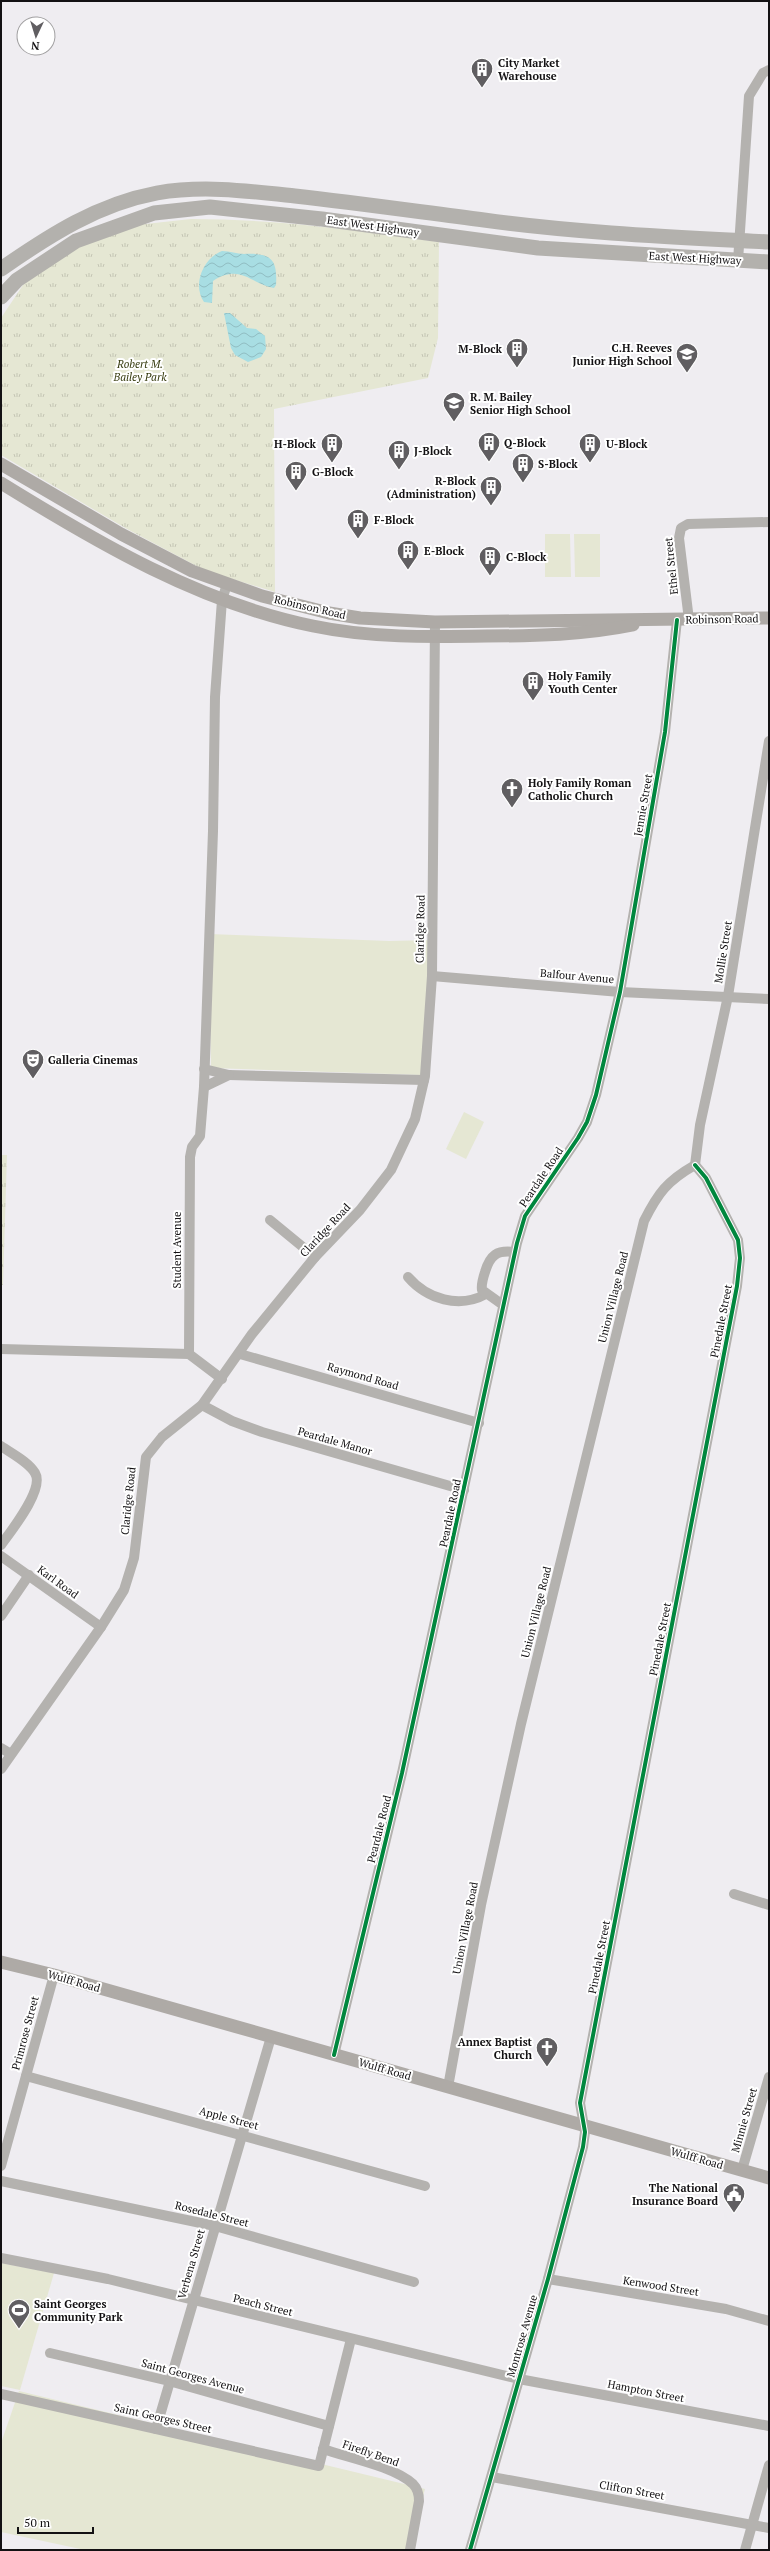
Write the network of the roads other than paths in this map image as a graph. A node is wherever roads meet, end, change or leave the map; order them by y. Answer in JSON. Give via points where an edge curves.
{"nodes":[{"id":1,"x":769,"y":70,"type":"edge"},
{"id":2,"x":739,"y":241,"type":"junction"},
{"id":3,"x":769,"y":242,"type":"edge"},
{"id":4,"x":738,"y":261,"type":"junction"},
{"id":5,"x":769,"y":262,"type":"edge"},
{"id":6,"x":1,"y":269,"type":"edge"},
{"id":7,"x":1,"y":297,"type":"edge"},
{"id":8,"x":1,"y":464,"type":"edge"},
{"id":9,"x":1,"y":483,"type":"edge"},
{"id":10,"x":769,"y":522,"type":"edge"},
{"id":11,"x":227,"y":584,"type":"junction"},
{"id":12,"x":222,"y":600,"type":"junction"},
{"id":13,"x":769,"y":618,"type":"edge"},
{"id":14,"x":652,"y":620,"type":"junction"},
{"id":15,"x":683,"y":620,"type":"junction"},
{"id":16,"x":435,"y":622,"type":"junction"},
{"id":17,"x":435,"y":637,"type":"junction"},
{"id":18,"x":769,"y":741,"type":"edge"},
{"id":19,"x":432,"y":976,"type":"junction"},
{"id":20,"x":620,"y":992,"type":"junction"},
{"id":21,"x":728,"y":996,"type":"junction"},
{"id":22,"x":769,"y":999,"type":"edge"},
{"id":23,"x":204,"y":1069,"type":"junction"},
{"id":24,"x":229,"y":1075,"type":"junction"},
{"id":25,"x":424,"y":1080,"type":"junction"},
{"id":26,"x":204,"y":1087,"type":"junction"},
{"id":27,"x":695,"y":1165,"type":"junction"},
{"id":28,"x":270,"y":1220,"type":"dead end"},
{"id":29,"x":514,"y":1252,"type":"junction"},
{"id":30,"x":315,"y":1257,"type":"junction"},
{"id":31,"x":408,"y":1277,"type":"dead end"},
{"id":32,"x":486,"y":1294,"type":"junction"},
{"id":33,"x":503,"y":1306,"type":"junction"},
{"id":34,"x":1,"y":1349,"type":"edge"},
{"id":35,"x":189,"y":1354,"type":"junction"},
{"id":36,"x":240,"y":1354,"type":"junction"},
{"id":37,"x":222,"y":1379,"type":"junction"},
{"id":38,"x":202,"y":1405,"type":"junction"},
{"id":39,"x":479,"y":1423,"type":"junction"},
{"id":40,"x":1,"y":1446,"type":"edge"},
{"id":41,"x":464,"y":1490,"type":"junction"},
{"id":42,"x":1,"y":1545,"type":"edge"},
{"id":43,"x":1,"y":1556,"type":"edge"},
{"id":44,"x":28,"y":1575,"type":"junction"},
{"id":45,"x":1,"y":1616,"type":"edge"},
{"id":46,"x":101,"y":1627,"type":"junction"},
{"id":47,"x":1,"y":1748,"type":"edge"},
{"id":48,"x":10,"y":1754,"type":"junction"},
{"id":49,"x":1,"y":1769,"type":"edge"},
{"id":50,"x":734,"y":1894,"type":"dead end"},
{"id":51,"x":769,"y":1904,"type":"edge"},
{"id":52,"x":1,"y":1962,"type":"edge"},
{"id":53,"x":54,"y":1975,"type":"junction"},
{"id":54,"x":271,"y":2037,"type":"junction"},
{"id":55,"x":334,"y":2055,"type":"junction"},
{"id":56,"x":26,"y":2076,"type":"junction"},
{"id":57,"x":769,"y":2077,"type":"edge"},
{"id":58,"x":448,"y":2087,"type":"junction"},
{"id":59,"x":584,"y":2126,"type":"junction"},
{"id":60,"x":242,"y":2134,"type":"junction"},
{"id":61,"x":1,"y":2166,"type":"edge"},
{"id":62,"x":742,"y":2170,"type":"junction"},
{"id":63,"x":769,"y":2178,"type":"edge"},
{"id":64,"x":1,"y":2181,"type":"edge"},
{"id":65,"x":425,"y":2186,"type":"dead end"},
{"id":66,"x":215,"y":2226,"type":"junction"},
{"id":67,"x":1,"y":2258,"type":"edge"},
{"id":68,"x":548,"y":2279,"type":"junction"},
{"id":69,"x":414,"y":2282,"type":"dead end"},
{"id":70,"x":193,"y":2300,"type":"junction"},
{"id":71,"x":769,"y":2321,"type":"edge"},
{"id":72,"x":351,"y":2339,"type":"junction"},
{"id":73,"x":50,"y":2353,"type":"dead end"},
{"id":74,"x":519,"y":2379,"type":"junction"},
{"id":75,"x":169,"y":2382,"type":"junction"},
{"id":76,"x":1,"y":2394,"type":"edge"},
{"id":77,"x":329,"y":2426,"type":"junction"},
{"id":78,"x":769,"y":2426,"type":"edge"},
{"id":79,"x":156,"y":2429,"type":"junction"},
{"id":80,"x":323,"y":2449,"type":"junction"},
{"id":81,"x":769,"y":2466,"type":"edge"},
{"id":82,"x":492,"y":2477,"type":"junction"},
{"id":83,"x":752,"y":2524,"type":"junction"},
{"id":84,"x":769,"y":2528,"type":"edge"},
{"id":85,"x":410,"y":2550,"type":"edge"},
{"id":86,"x":470,"y":2550,"type":"edge"},
{"id":87,"x":745,"y":2550,"type":"edge"}],
"edges":[{"from":1,"to":2,"type":"street","via":[[763,73],[749,96]]},
{"from":2,"to":3,"type":"highway","name":"East West Highway"},
{"from":2,"to":4,"type":"street"},
{"from":2,"to":6,"type":"highway","name":"East West Highway","via":[[538,227],[230,189],[192,189],[157,193],[112,204],[52,234]]},
{"from":4,"to":5,"type":"highway","name":"East West Highway"},
{"from":4,"to":7,"type":"highway","name":"East West Highway","via":[[538,248],[322,219],[210,208],[154,213],[76,242],[17,280]]},
{"from":8,"to":11,"type":"main road","name":"Robinson Road","via":[[121,534],[192,570]]},
{"from":9,"to":12,"type":"main road","name":"Robinson Road","via":[[148,566]]},
{"from":10,"to":15,"type":"street","name":"Ethel Street","via":[[688,524],[682,528],[679,538]]},
{"from":11,"to":12,"type":"street"},
{"from":11,"to":16,"type":"main road","name":"Robinson Road","via":[[329,614]]},
{"from":12,"to":17,"type":"main road","name":"Robinson Road","via":[[334,630]]},
{"from":12,"to":23,"type":"street","via":[[216,697],[214,831]]},
{"from":13,"to":15,"type":"main road","name":"Robinson Road"},
{"from":14,"to":15,"type":"main road","name":"Robinson Road"},
{"from":14,"to":16,"type":"main road","name":"Robinson Road"},
{"from":14,"to":17,"type":"main road","name":"Robinson Road","via":[[577,634]]},
{"from":15,"to":20,"type":"street","name":"Jennie Street"},
{"from":16,"to":17,"type":"street","name":"Claridge Road"},
{"from":17,"to":19,"type":"street","name":"Claridge Road"},
{"from":18,"to":21,"type":"street","name":"Mollie Street"},
{"from":19,"to":20,"type":"street","name":"Balfour Avenue"},
{"from":19,"to":25,"type":"street","name":"Claridge Road"},
{"from":20,"to":21,"type":"street","name":"Balfour Avenue"},
{"from":20,"to":29,"type":"street","name":"Peardale Road","via":[[596,1095],[587,1122],[526,1216]]},
{"from":21,"to":22,"type":"street","name":"Balfour Avenue"},
{"from":21,"to":27,"type":"street","name":"Mollie Street","via":[[700,1125]]},
{"from":23,"to":24,"type":"street"},
{"from":23,"to":26,"type":"street"},
{"from":24,"to":25,"type":"street"},
{"from":24,"to":26,"type":"street"},
{"from":25,"to":30,"type":"street","name":"Claridge Road","via":[[415,1119],[391,1170],[360,1210]]},
{"from":26,"to":35,"type":"street","name":"Student Avenue","via":[[200,1136],[192,1147],[190,1158]]},
{"from":27,"to":58,"type":"street","name":"Union Village Road","via":[[658,1193],[644,1221],[520,1731],[481,1905]]},
{"from":27,"to":59,"type":"street","name":"Pinedale Street","via":[[706,1178],[738,1240],[740,1258],[737,1286],[580,2103]]},
{"from":28,"to":30,"type":"street"},
{"from":29,"to":32,"type":"street","via":[[503,1251],[489,1258],[482,1287]]},
{"from":29,"to":33,"type":"street","name":"Peardale Road"},
{"from":30,"to":36,"type":"street","name":"Claridge Road","via":[[252,1334]]},
{"from":31,"to":32,"type":"street","via":[[414,1285],[442,1300],[466,1301]]},
{"from":32,"to":33,"type":"street"},
{"from":33,"to":39,"type":"street","name":"Peardale Road"},
{"from":34,"to":35,"type":"street"},
{"from":35,"to":37,"type":"street"},
{"from":36,"to":37,"type":"street","name":"Claridge Road"},
{"from":36,"to":39,"type":"street","name":"Raymond Road"},
{"from":37,"to":38,"type":"street","name":"Claridge Road"},
{"from":38,"to":41,"type":"street","name":"Peardale Manor","via":[[232,1421],[262,1432]]},
{"from":38,"to":46,"type":"street","name":"Claridge Road","via":[[162,1437],[146,1458],[130,1576]]},
{"from":39,"to":41,"type":"street","name":"Peardale Road"},
{"from":40,"to":42,"type":"street","via":[[34,1470],[38,1482],[34,1493]]},
{"from":41,"to":55,"type":"street","name":"Peardale Road","via":[[402,1773]]},
{"from":43,"to":44,"type":"street","name":"Karl Road"},
{"from":44,"to":45,"type":"street"},
{"from":44,"to":46,"type":"street","name":"Karl Road"},
{"from":46,"to":48,"type":"street","name":"Claridge Road"},
{"from":47,"to":48,"type":"street"},
{"from":48,"to":49,"type":"street","name":"Claridge Road"},
{"from":50,"to":51,"type":"street"},
{"from":52,"to":53,"type":"main road","name":"Wulff Road"},
{"from":53,"to":54,"type":"main road","name":"Wulff Road"},
{"from":53,"to":56,"type":"street","name":"Primrose Street"},
{"from":54,"to":55,"type":"main road","name":"Wulff Road"},
{"from":54,"to":60,"type":"street","name":"Verbena Street"},
{"from":55,"to":58,"type":"main road","name":"Wulff Road"},
{"from":56,"to":60,"type":"street","name":"Apple Street"},
{"from":56,"to":61,"type":"street","name":"Primrose Street"},
{"from":57,"to":62,"type":"street","name":"Minnie Street"},
{"from":58,"to":59,"type":"main road","name":"Wulff Road"},
{"from":59,"to":62,"type":"main road","name":"Wulff Road"},
{"from":59,"to":68,"type":"street","name":"Montrose Avenue","via":[[583,2147]]},
{"from":60,"to":65,"type":"street","name":"Apple Street"},
{"from":60,"to":66,"type":"street","name":"Verbena Street"},
{"from":62,"to":63,"type":"main road","name":"Wulff Road"},
{"from":64,"to":66,"type":"street","name":"Rosedale Street"},
{"from":66,"to":69,"type":"street","name":"Rosedale Street"},
{"from":66,"to":70,"type":"street","name":"Verbena Street"},
{"from":67,"to":70,"type":"street","name":"Peach Street","via":[[108,2279]]},
{"from":68,"to":71,"type":"street","name":"Kenwood Street","via":[[726,2309]]},
{"from":68,"to":74,"type":"street","name":"Montrose Avenue"},
{"from":70,"to":72,"type":"street","name":"Peach Street"},
{"from":70,"to":75,"type":"street","name":"Verbena Street"},
{"from":72,"to":74,"type":"street","name":"Peach Street"},
{"from":72,"to":77,"type":"street"},
{"from":73,"to":75,"type":"street","name":"Saint Georges Avenue"},
{"from":74,"to":78,"type":"street","name":"Hampton Street"},
{"from":74,"to":82,"type":"street","name":"Montrose Avenue"},
{"from":75,"to":77,"type":"street","name":"Saint Georges Avenue"},
{"from":75,"to":79,"type":"street","name":"Verbena Street"},
{"from":76,"to":79,"type":"street","name":"Saint Georges Street"},
{"from":77,"to":80,"type":"street"},
{"from":79,"to":80,"type":"street","name":"Saint Georges Street","via":[[319,2466]]},
{"from":80,"to":85,"type":"street","name":"Firefly Bend","via":[[376,2466],[414,2485],[419,2494],[419,2501]]},
{"from":81,"to":83,"type":"street"},
{"from":82,"to":83,"type":"street","name":"Clifton Street"},
{"from":82,"to":86,"type":"street","name":"Montrose Avenue"},
{"from":83,"to":84,"type":"street","name":"Clifton Street"},
{"from":83,"to":87,"type":"street"}]}
